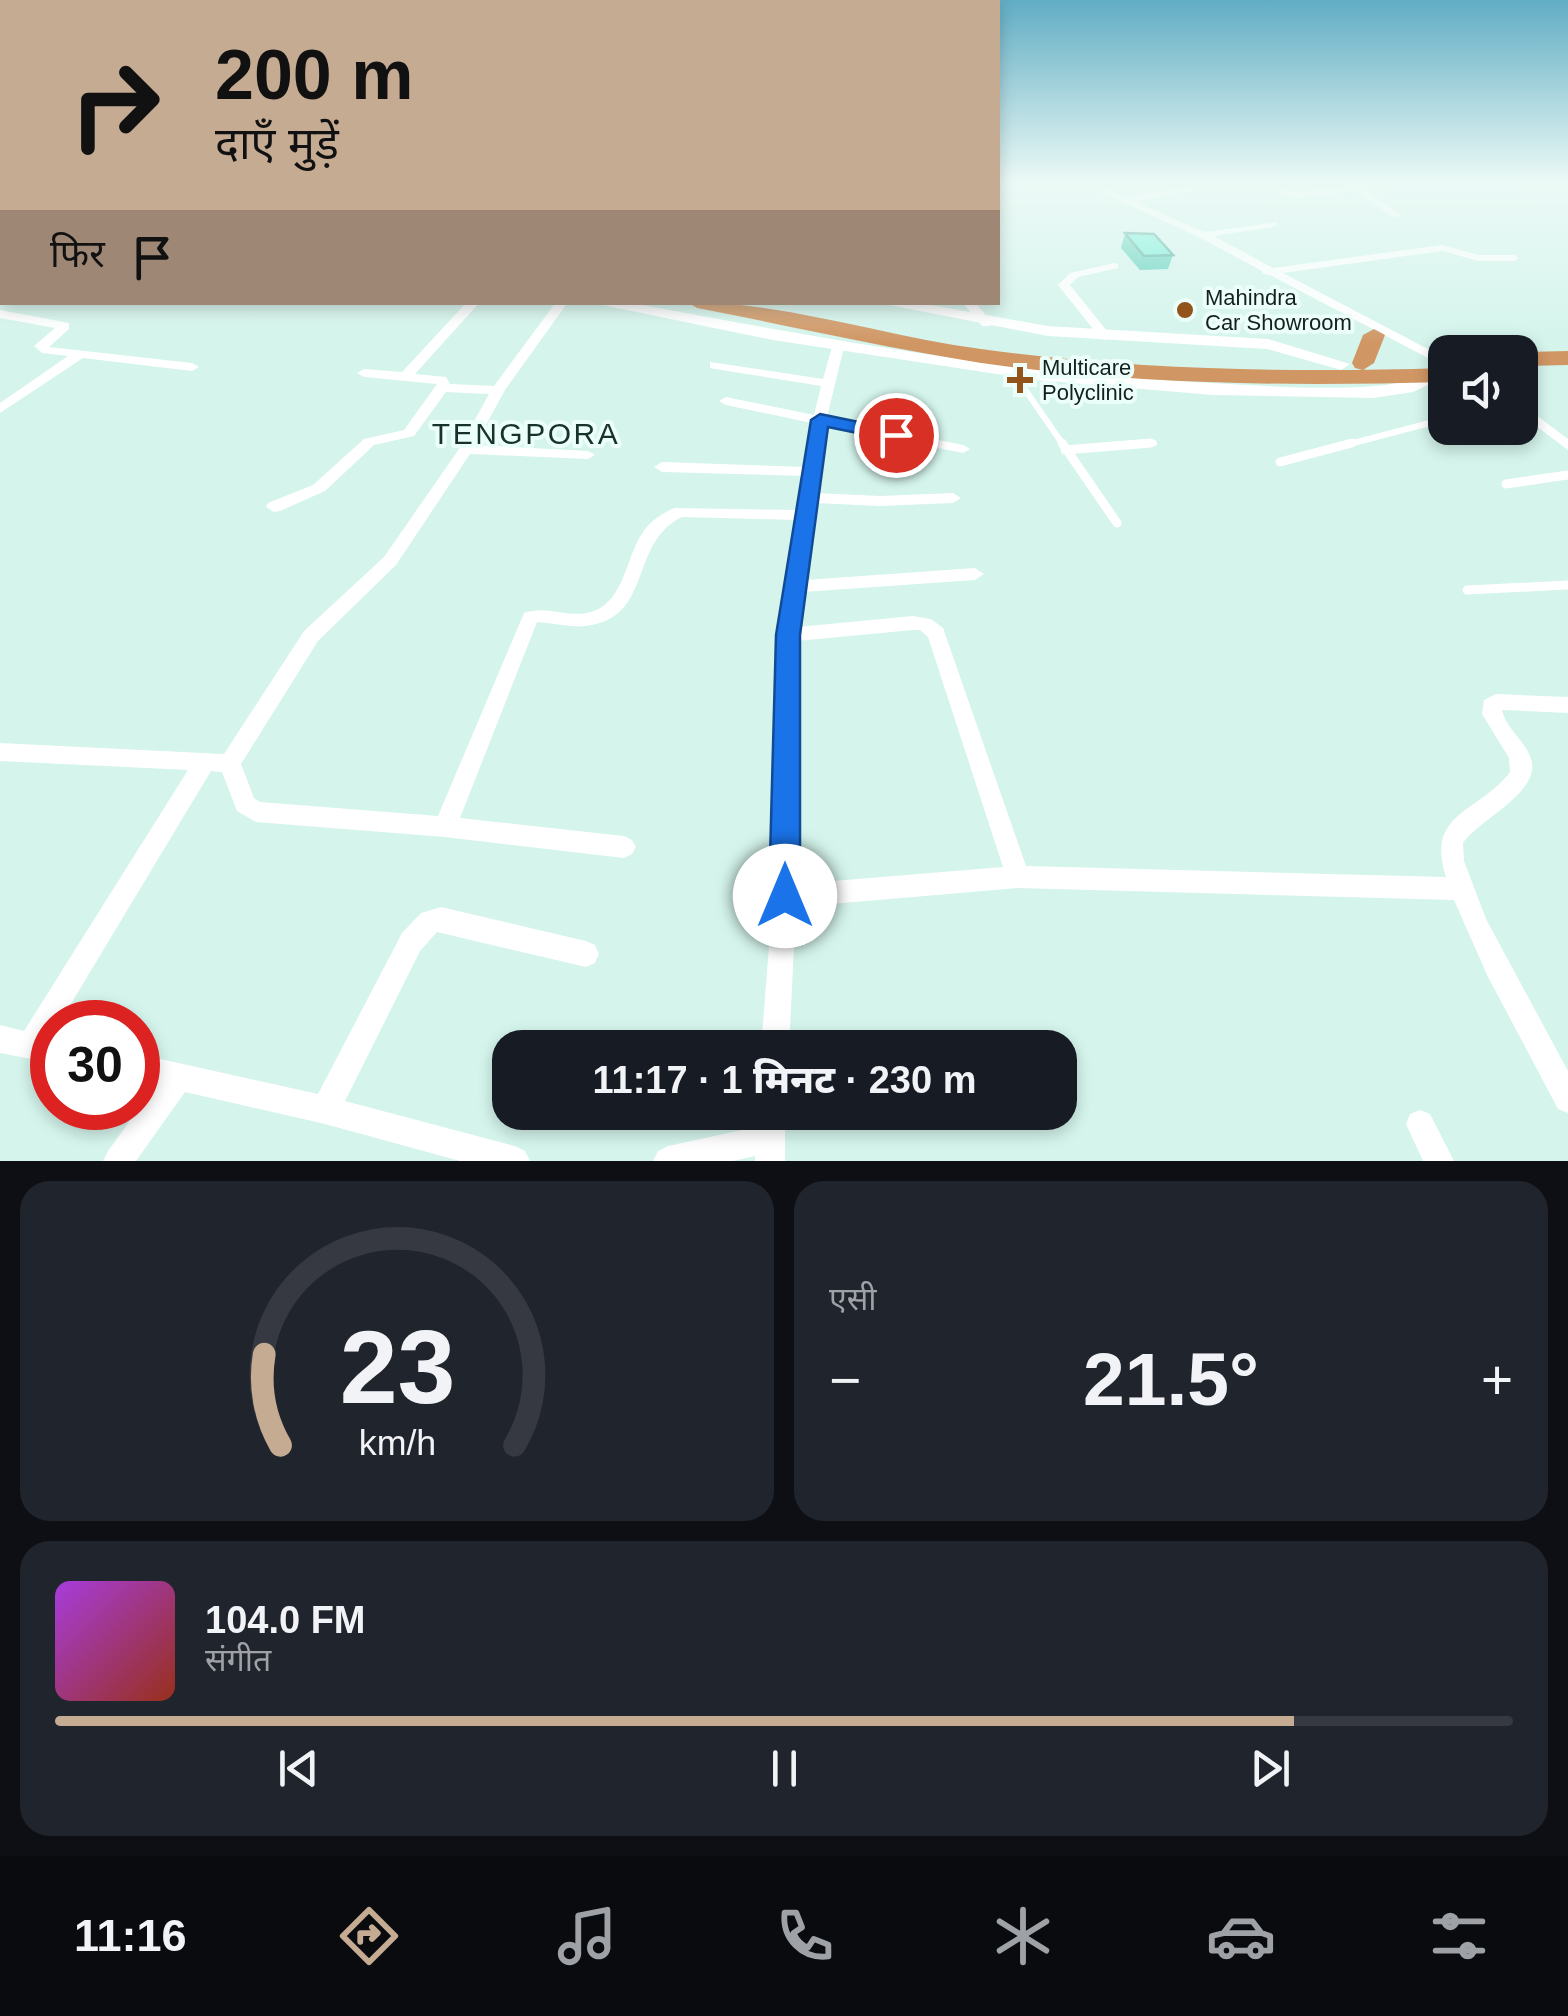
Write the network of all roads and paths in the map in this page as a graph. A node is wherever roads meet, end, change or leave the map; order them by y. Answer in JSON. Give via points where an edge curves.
{"nodes":[{"id":1,"x":1208,"y":235,"type":"edge"},
{"id":2,"x":1203,"y":236,"type":"joint"},
{"id":3,"x":1514,"y":258,"type":"dead end"},
{"id":4,"x":1114,"y":266,"type":"dead end"},
{"id":5,"x":1267,"y":272,"type":"junction"},
{"id":6,"x":471,"y":305,"type":"edge"},
{"id":7,"x":560,"y":305,"type":"edge"},
{"id":8,"x":612,"y":305,"type":"edge"},
{"id":9,"x":711,"y":305,"type":"edge"},
{"id":10,"x":794,"y":305,"type":"edge"},
{"id":11,"x":897,"y":305,"type":"edge"},
{"id":12,"x":971,"y":305,"type":"edge"},
{"id":13,"x":1349,"y":312,"type":"junction"},
{"id":14,"x":0,"y":314,"type":"edge"},
{"id":15,"x":986,"y":323,"type":"junction"},
{"id":16,"x":1374,"y":334,"type":"junction"},
{"id":17,"x":1105,"y":336,"type":"junction"},
{"id":18,"x":838,"y":347,"type":"junction"},
{"id":19,"x":79,"y":355,"type":"junction"},
{"id":20,"x":1568,"y":358,"type":"edge"},
{"id":21,"x":1428,"y":359,"type":"edge"},
{"id":22,"x":1538,"y":359,"type":"edge"},
{"id":23,"x":1428,"y":361,"type":"edge"},
{"id":24,"x":1352,"y":364,"type":"junction"},
{"id":25,"x":192,"y":366,"type":"dead end"},
{"id":26,"x":714,"y":366,"type":"dead end"},
{"id":27,"x":1428,"y":367,"type":"edge"},
{"id":28,"x":1428,"y":367,"type":"edge"},
{"id":29,"x":1568,"y":372,"type":"edge"},
{"id":30,"x":364,"y":373,"type":"dead end"},
{"id":31,"x":1538,"y":373,"type":"edge"},
{"id":32,"x":1015,"y":375,"type":"junction"},
{"id":33,"x":1428,"y":375,"type":"edge"},
{"id":34,"x":405,"y":377,"type":"junction"},
{"id":35,"x":826,"y":384,"type":"junction"},
{"id":36,"x":442,"y":388,"type":"junction"},
{"id":37,"x":498,"y":390,"type":"junction"},
{"id":38,"x":726,"y":402,"type":"dead end"},
{"id":39,"x":0,"y":409,"type":"edge"},
{"id":40,"x":820,"y":420,"type":"junction"},
{"id":41,"x":1538,"y":422,"type":"edge"},
{"id":42,"x":1428,"y":423,"type":"edge"},
{"id":43,"x":1154,"y":442,"type":"dead end"},
{"id":44,"x":1568,"y":446,"type":"edge"},
{"id":45,"x":466,"y":448,"type":"junction"},
{"id":46,"x":962,"y":449,"type":"dead end"},
{"id":47,"x":1065,"y":450,"type":"junction"},
{"id":48,"x":588,"y":455,"type":"dead end"},
{"id":49,"x":1280,"y":462,"type":"dead end"},
{"id":50,"x":662,"y":467,"type":"dead end"},
{"id":51,"x":814,"y":472,"type":"junction"},
{"id":52,"x":1568,"y":475,"type":"edge"},
{"id":53,"x":1506,"y":484,"type":"dead end"},
{"id":54,"x":952,"y":498,"type":"dead end"},
{"id":55,"x":274,"y":506,"type":"dead end"},
{"id":56,"x":807,"y":507,"type":"junction"},
{"id":57,"x":1117,"y":523,"type":"dead end"},
{"id":58,"x":975,"y":574,"type":"dead end"},
{"id":59,"x":1568,"y":585,"type":"edge"},
{"id":60,"x":793,"y":587,"type":"junction"},
{"id":61,"x":1466,"y":590,"type":"dead end"},
{"id":62,"x":788,"y":635,"type":"junction"},
{"id":63,"x":1565,"y":708,"type":"edge"},
{"id":64,"x":0,"y":752,"type":"edge"},
{"id":65,"x":204,"y":762,"type":"junction"},
{"id":66,"x":230,"y":764,"type":"junction"},
{"id":67,"x":444,"y":827,"type":"junction"},
{"id":68,"x":624,"y":847,"type":"dead end"},
{"id":69,"x":1018,"y":877,"type":"junction"},
{"id":70,"x":1462,"y":889,"type":"junction"},
{"id":71,"x":785,"y":896,"type":"junction"},
{"id":72,"x":586,"y":954,"type":"dead end"},
{"id":73,"x":69,"y":1000,"type":"edge"},
{"id":74,"x":776,"y":1030,"type":"edge"},
{"id":75,"x":0,"y":1039,"type":"edge"},
{"id":76,"x":30,"y":1045,"type":"edge"},
{"id":77,"x":160,"y":1073,"type":"edge"},
{"id":78,"x":179,"y":1077,"type":"junction"},
{"id":79,"x":1568,"y":1099,"type":"edge"},
{"id":80,"x":325,"y":1110,"type":"junction"},
{"id":81,"x":1420,"y":1124,"type":"dead end"},
{"id":82,"x":770,"y":1137,"type":"edge"},
{"id":83,"x":118,"y":1161,"type":"edge"},
{"id":84,"x":515,"y":1161,"type":"edge"},
{"id":85,"x":668,"y":1161,"type":"edge"},
{"id":86,"x":1439,"y":1161,"type":"edge"}],
"edges":[{"from":1,"to":2,"type":"street"},
{"from":2,"to":5,"type":"street"},
{"from":3,"to":5,"type":"street","via":[[1442,248]]},
{"from":4,"to":17,"type":"street","via":[[1074,275],[1064,284]]},
{"from":5,"to":13,"type":"street"},
{"from":6,"to":34,"type":"street"},
{"from":7,"to":37,"type":"street"},
{"from":8,"to":18,"type":"main road"},
{"from":9,"to":27,"type":"highway","via":[[1053,365],[1205,375]]},
{"from":10,"to":24,"type":"highway","via":[[1016,347]]},
{"from":11,"to":15,"type":"main road"},
{"from":12,"to":15,"type":"street"},
{"from":13,"to":16,"type":"street"},
{"from":13,"to":21,"type":"street"},
{"from":14,"to":19,"type":"street","via":[[65,326],[41,348]]},
{"from":15,"to":17,"type":"main road"},
{"from":16,"to":23,"type":"street"},
{"from":16,"to":24,"type":"highway"},
{"from":17,"to":24,"type":"main road","via":[[1268,344]]},
{"from":18,"to":32,"type":"main road"},
{"from":18,"to":35,"type":"street"},
{"from":19,"to":25,"type":"street"},
{"from":19,"to":39,"type":"street"},
{"from":20,"to":22,"type":"highway"},
{"from":24,"to":28,"type":"highway"},
{"from":26,"to":35,"type":"street"},
{"from":29,"to":31,"type":"highway"},
{"from":30,"to":34,"type":"street"},
{"from":32,"to":33,"type":"main road","via":[[1304,391],[1405,388]]},
{"from":32,"to":47,"type":"lane"},
{"from":34,"to":36,"type":"street","via":[[441,380]]},
{"from":35,"to":40,"type":"street"},
{"from":36,"to":37,"type":"street"},
{"from":36,"to":55,"type":"street","via":[[409,433],[368,442],[319,488]]},
{"from":37,"to":45,"type":"street"},
{"from":38,"to":40,"type":"street"},
{"from":40,"to":46,"type":"street"},
{"from":40,"to":51,"type":"street"},
{"from":41,"to":44,"type":"street"},
{"from":42,"to":49,"type":"lane"},
{"from":43,"to":47,"type":"lane"},
{"from":45,"to":48,"type":"street"},
{"from":45,"to":66,"type":"street","via":[[377,576],[311,636]]},
{"from":47,"to":57,"type":"lane"},
{"from":50,"to":51,"type":"street"},
{"from":51,"to":56,"type":"street"},
{"from":52,"to":53,"type":"lane"},
{"from":54,"to":56,"type":"street"},
{"from":56,"to":60,"type":"street"},
{"from":56,"to":67,"type":"street","via":[[666,516],[650,528],[620,600],[604,614],[530,618]]},
{"from":58,"to":60,"type":"street"},
{"from":59,"to":61,"type":"lane"},
{"from":60,"to":62,"type":"street"},
{"from":62,"to":69,"type":"street","via":[[914,623],[936,633]]},
{"from":62,"to":71,"type":"street"},
{"from":63,"to":70,"type":"street","via":[[1491,706],[1522,772],[1450,842]]},
{"from":64,"to":65,"type":"street"},
{"from":65,"to":66,"type":"street"},
{"from":65,"to":73,"type":"street"},
{"from":66,"to":67,"type":"street","via":[[245,804],[256,812]]},
{"from":67,"to":68,"type":"street"},
{"from":69,"to":70,"type":"street"},
{"from":69,"to":71,"type":"street"},
{"from":70,"to":79,"type":"street"},
{"from":71,"to":74,"type":"street"},
{"from":72,"to":80,"type":"street","via":[[430,921],[411,942]]},
{"from":75,"to":76,"type":"street"},
{"from":77,"to":78,"type":"street"},
{"from":78,"to":80,"type":"street"},
{"from":78,"to":83,"type":"street"},
{"from":80,"to":84,"type":"street"},
{"from":81,"to":86,"type":"street"},
{"from":82,"to":85,"type":"street"}]}
